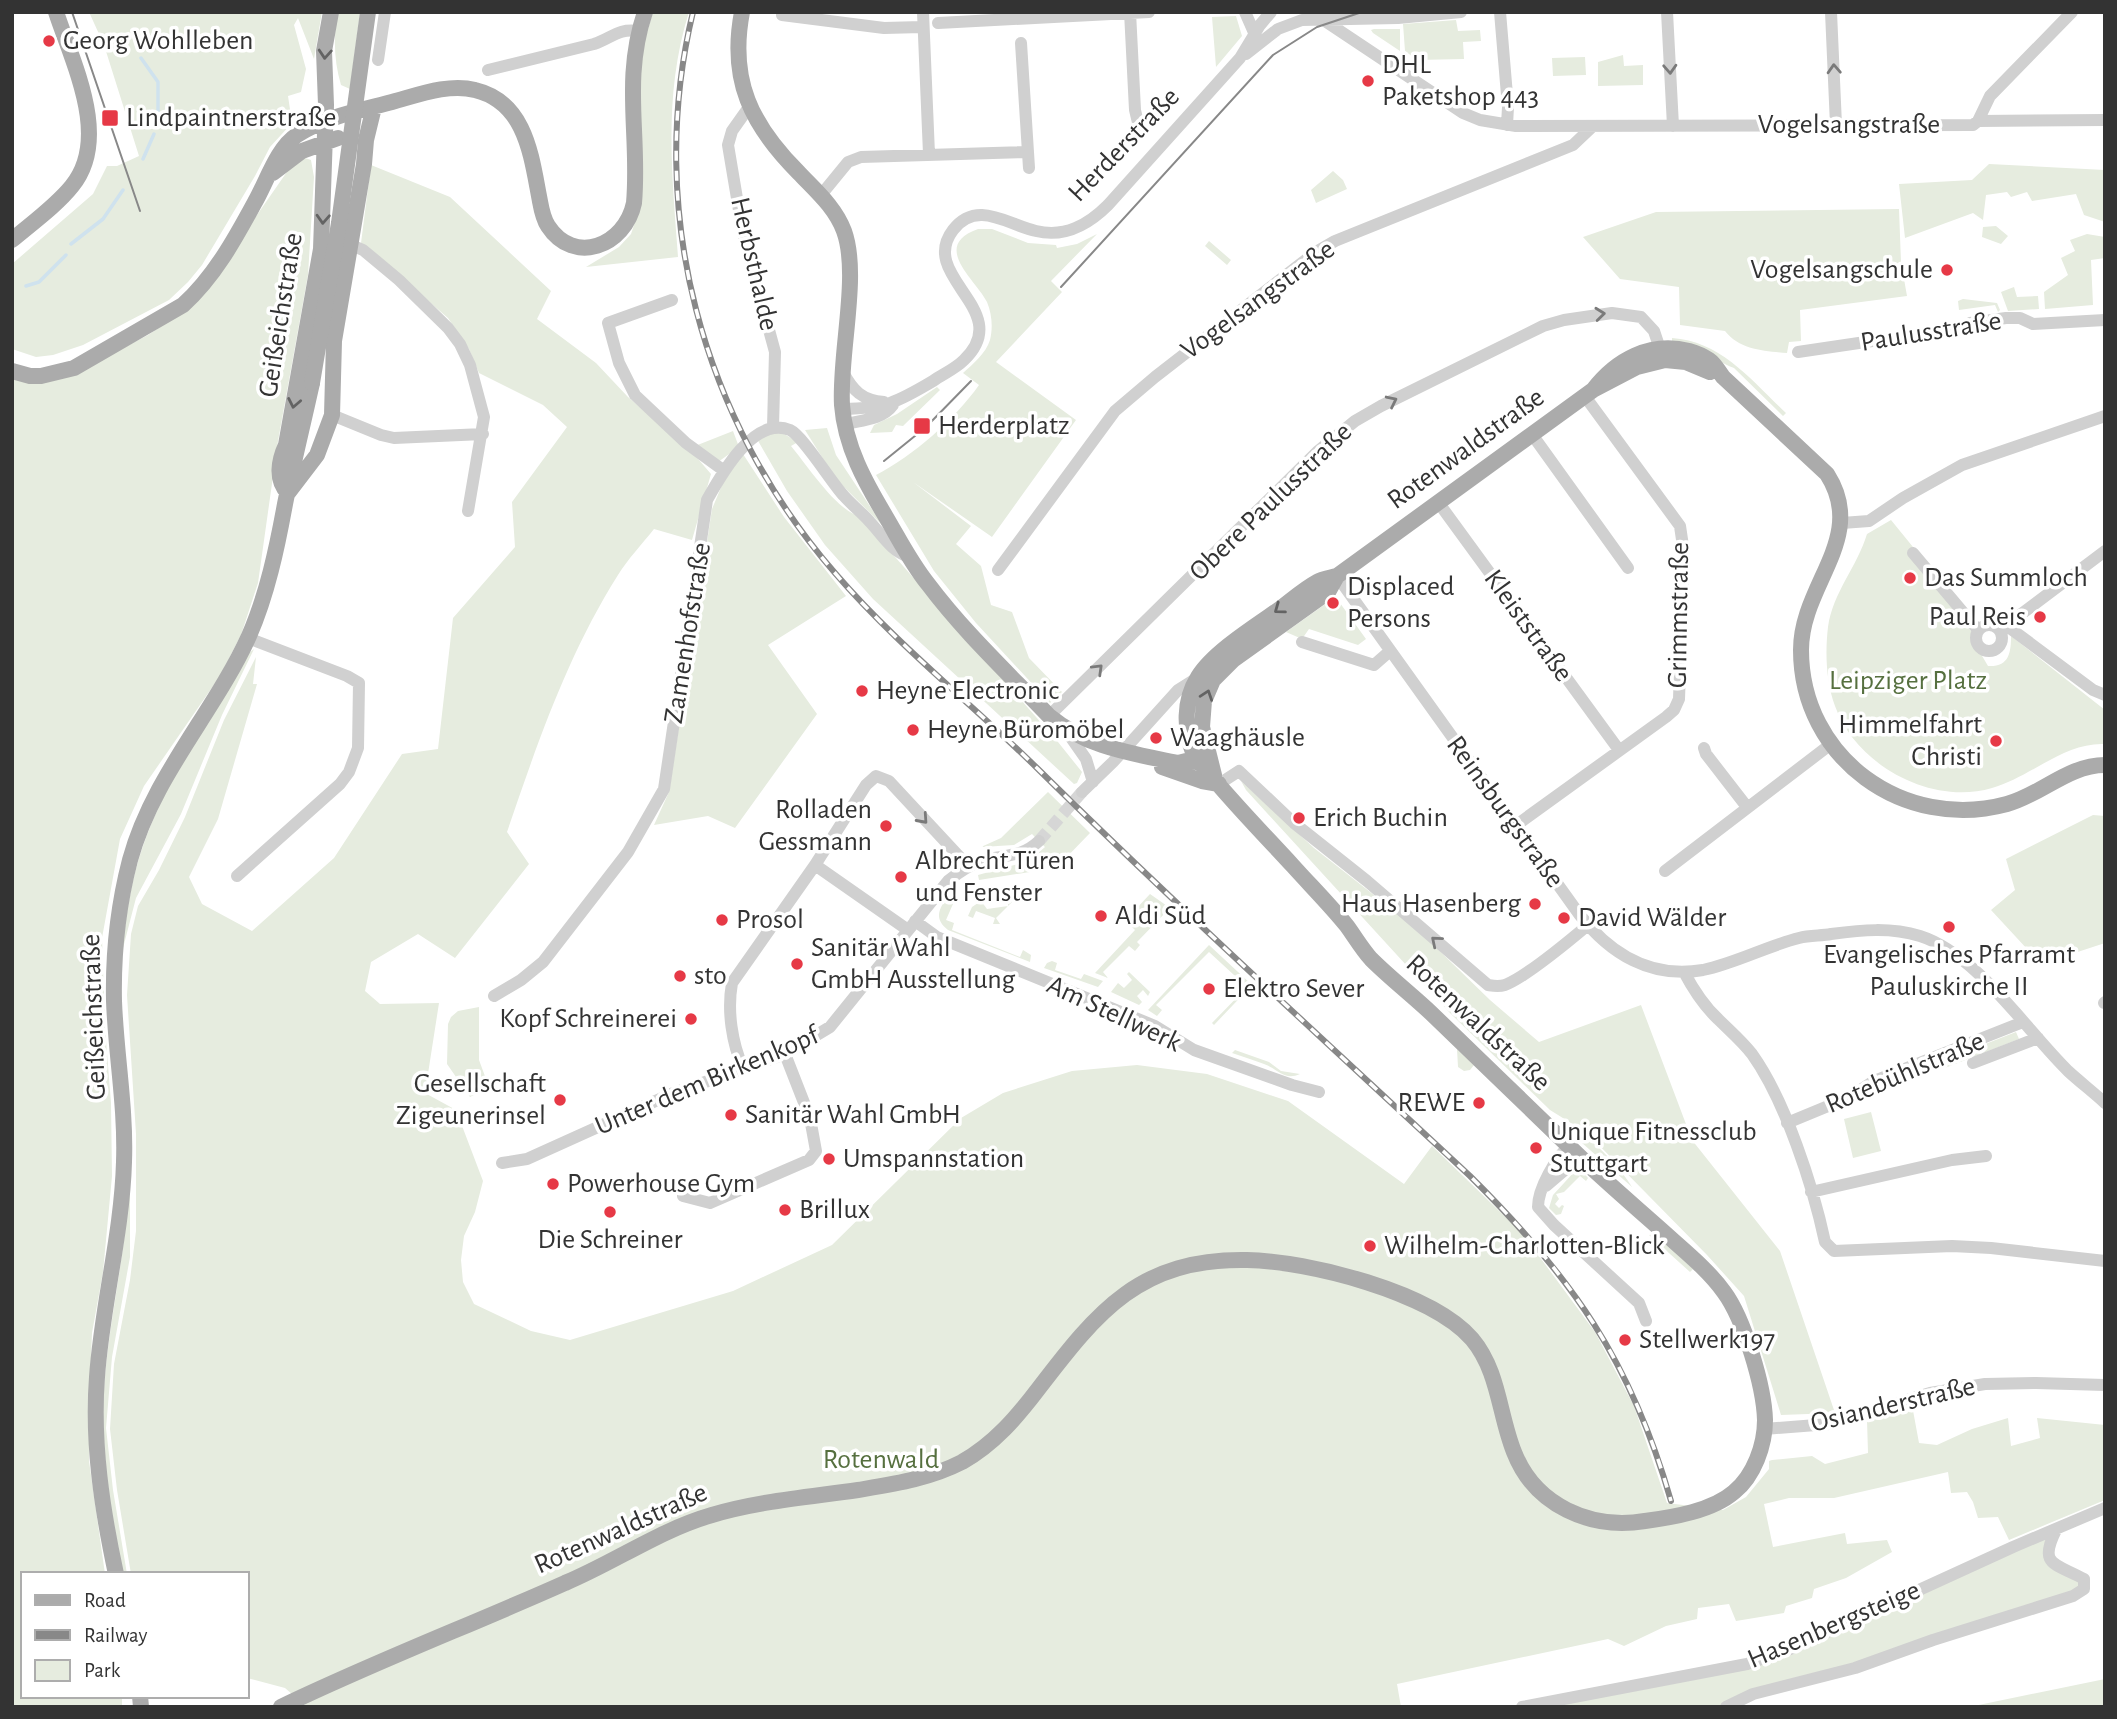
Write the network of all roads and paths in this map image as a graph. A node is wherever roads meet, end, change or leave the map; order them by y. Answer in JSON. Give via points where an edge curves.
{"nodes":[{"id":1,"x":56,"y":12,"type":"edge"},
{"id":2,"x":331,"y":12,"type":"edge"},
{"id":3,"x":368,"y":12,"type":"edge"},
{"id":4,"x":385,"y":12,"type":"edge"},
{"id":5,"x":645,"y":12,"type":"edge"},
{"id":6,"x":742,"y":12,"type":"edge"},
{"id":7,"x":923,"y":12,"type":"edge"},
{"id":8,"x":1149,"y":12,"type":"edge"},
{"id":9,"x":1245,"y":12,"type":"edge"},
{"id":10,"x":1271,"y":12,"type":"edge"},
{"id":11,"x":1461,"y":12,"type":"edge"},
{"id":12,"x":1500,"y":12,"type":"edge"},
{"id":13,"x":1667,"y":12,"type":"edge"},
{"id":14,"x":1831,"y":12,"type":"edge"},
{"id":15,"x":2072,"y":12,"type":"edge"},
{"id":16,"x":1130,"y":13,"type":"edge"},
{"id":17,"x":782,"y":15,"type":"dead end"},
{"id":18,"x":1322,"y":19,"type":"junction"},
{"id":19,"x":1365,"y":19,"type":"junction"},
{"id":20,"x":938,"y":23,"type":"dead end"},
{"id":21,"x":922,"y":27,"type":"junction"},
{"id":22,"x":638,"y":31,"type":"junction"},
{"id":23,"x":1258,"y":38,"type":"junction"},
{"id":24,"x":1357,"y":42,"type":"junction"},
{"id":25,"x":1021,"y":43,"type":"dead end"},
{"id":26,"x":378,"y":60,"type":"dead end"},
{"id":27,"x":488,"y":70,"type":"dead end"},
{"id":28,"x":374,"y":107,"type":"junction"},
{"id":29,"x":749,"y":107,"type":"junction"},
{"id":30,"x":336,"y":119,"type":"junction"},
{"id":31,"x":2105,"y":120,"type":"edge"},
{"id":32,"x":1978,"y":121,"type":"junction"},
{"id":33,"x":1507,"y":125,"type":"junction"},
{"id":34,"x":1836,"y":125,"type":"junction"},
{"id":35,"x":1673,"y":126,"type":"junction"},
{"id":36,"x":1139,"y":127,"type":"dead end"},
{"id":37,"x":1592,"y":127,"type":"junction"},
{"id":38,"x":331,"y":140,"type":"junction"},
{"id":39,"x":366,"y":140,"type":"junction"},
{"id":40,"x":1028,"y":152,"type":"junction"},
{"id":41,"x":929,"y":154,"type":"junction"},
{"id":42,"x":1029,"y":168,"type":"dead end"},
{"id":43,"x":268,"y":177,"type":"junction"},
{"id":44,"x":361,"y":180,"type":"junction"},
{"id":45,"x":821,"y":195,"type":"junction"},
{"id":46,"x":12,"y":240,"type":"edge"},
{"id":47,"x":351,"y":245,"type":"junction"},
{"id":48,"x":672,"y":300,"type":"dead end"},
{"id":49,"x":2105,"y":320,"type":"edge"},
{"id":50,"x":1798,"y":352,"type":"dead end"},
{"id":51,"x":97,"y":353,"type":"junction"},
{"id":52,"x":1662,"y":353,"type":"junction"},
{"id":53,"x":12,"y":361,"type":"edge"},
{"id":54,"x":842,"y":370,"type":"junction"},
{"id":55,"x":12,"y":371,"type":"edge"},
{"id":56,"x":334,"y":389,"type":"junction"},
{"id":57,"x":1588,"y":393,"type":"junction"},
{"id":58,"x":895,"y":402,"type":"junction"},
{"id":59,"x":305,"y":414,"type":"junction"},
{"id":60,"x":332,"y":415,"type":"junction"},
{"id":61,"x":844,"y":416,"type":"junction"},
{"id":62,"x":2105,"y":416,"type":"edge"},
{"id":63,"x":773,"y":427,"type":"junction"},
{"id":64,"x":1531,"y":433,"type":"junction"},
{"id":65,"x":483,"y":434,"type":"junction"},
{"id":66,"x":723,"y":470,"type":"junction"},
{"id":67,"x":288,"y":493,"type":"junction"},
{"id":68,"x":1438,"y":502,"type":"junction"},
{"id":69,"x":468,"y":511,"type":"dead end"},
{"id":70,"x":1842,"y":523,"type":"junction"},
{"id":71,"x":2105,"y":551,"type":"edge"},
{"id":72,"x":1913,"y":553,"type":"dead end"},
{"id":73,"x":909,"y":557,"type":"junction"},
{"id":74,"x":1628,"y":568,"type":"dead end"},
{"id":75,"x":998,"y":570,"type":"dead end"},
{"id":76,"x":1337,"y":576,"type":"junction"},
{"id":77,"x":2004,"y":628,"type":"junction"},
{"id":78,"x":1978,"y":629,"type":"junction"},
{"id":79,"x":248,"y":638,"type":"junction"},
{"id":80,"x":1252,"y":638,"type":"junction"},
{"id":81,"x":1303,"y":642,"type":"dead end"},
{"id":82,"x":1390,"y":650,"type":"junction"},
{"id":83,"x":1197,"y":678,"type":"junction"},
{"id":84,"x":2105,"y":695,"type":"edge"},
{"id":85,"x":1049,"y":716,"type":"junction"},
{"id":86,"x":1065,"y":729,"type":"junction"},
{"id":87,"x":1203,"y":738,"type":"junction"},
{"id":88,"x":1831,"y":744,"type":"junction"},
{"id":89,"x":1704,"y":748,"type":"dead end"},
{"id":90,"x":1124,"y":750,"type":"junction"},
{"id":91,"x":1619,"y":750,"type":"junction"},
{"id":92,"x":1149,"y":757,"type":"junction"},
{"id":93,"x":1195,"y":760,"type":"junction"},
{"id":94,"x":2105,"y":765,"type":"edge"},
{"id":95,"x":1217,"y":781,"type":"junction"},
{"id":96,"x":1093,"y":782,"type":"junction"},
{"id":97,"x":1082,"y":792,"type":"tunnel mouth"},
{"id":98,"x":1746,"y":807,"type":"junction"},
{"id":99,"x":1514,"y":826,"type":"junction"},
{"id":100,"x":1039,"y":841,"type":"tunnel mouth"},
{"id":101,"x":815,"y":865,"type":"junction"},
{"id":102,"x":968,"y":866,"type":"junction"},
{"id":103,"x":1665,"y":871,"type":"dead end"},
{"id":104,"x":237,"y":876,"type":"dead end"},
{"id":105,"x":1588,"y":925,"type":"junction"},
{"id":106,"x":912,"y":926,"type":"junction"},
{"id":107,"x":1684,"y":972,"type":"junction"},
{"id":108,"x":494,"y":996,"type":"dead end"},
{"id":109,"x":2023,"y":1022,"type":"junction"},
{"id":110,"x":2038,"y":1038,"type":"junction"},
{"id":111,"x":785,"y":1054,"type":"junction"},
{"id":112,"x":1973,"y":1063,"type":"dead end"},
{"id":113,"x":743,"y":1068,"type":"junction"},
{"id":114,"x":1320,"y":1092,"type":"dead end"},
{"id":115,"x":2105,"y":1102,"type":"edge"},
{"id":116,"x":1787,"y":1123,"type":"junction"},
{"id":117,"x":1575,"y":1151,"type":"junction"},
{"id":118,"x":1986,"y":1156,"type":"dead end"},
{"id":119,"x":502,"y":1163,"type":"dead end"},
{"id":120,"x":1811,"y":1192,"type":"junction"},
{"id":121,"x":683,"y":1196,"type":"dead end"},
{"id":122,"x":2105,"y":1261,"type":"edge"},
{"id":123,"x":1646,"y":1321,"type":"dead end"},
{"id":124,"x":2105,"y":1385,"type":"edge"},
{"id":125,"x":1764,"y":1429,"type":"junction"},
{"id":126,"x":2105,"y":1508,"type":"edge"},
{"id":127,"x":2056,"y":1530,"type":"junction"},
{"id":128,"x":116,"y":1572,"type":"edge"},
{"id":129,"x":281,"y":1707,"type":"edge"},
{"id":130,"x":1521,"y":1707,"type":"edge"},
{"id":131,"x":1726,"y":1707,"type":"edge"}],
"edges":[{"from":1,"to":46,"type":"main road","via":[[88,116],[89,148],[71,188]]},
{"from":2,"to":30,"type":"main road","name":"Geißeichstraße","one_way":true,"via":[[324,51],[326,95]]},
{"from":3,"to":59,"type":"main road","name":"Geißeichstraße","bridge":true,"via":[[337,236]]},
{"from":4,"to":26,"type":"street"},
{"from":5,"to":22,"type":"main road"},
{"from":6,"to":29,"type":"main road","via":[[738,66]]},
{"from":7,"to":21,"type":"street"},
{"from":8,"to":16,"type":"street"},
{"from":9,"to":23,"type":"street"},
{"from":10,"to":23,"type":"street"},
{"from":11,"to":19,"type":"street"},
{"from":12,"to":33,"type":"street"},
{"from":13,"to":35,"type":"street","one_way":true},
{"from":34,"to":14,"type":"street","one_way":true},
{"from":15,"to":32,"type":"street","via":[[1990,96]]},
{"from":16,"to":20,"type":"street"},
{"from":16,"to":36,"type":"street"},
{"from":17,"to":21,"type":"street","via":[[884,28]]},
{"from":18,"to":19,"type":"street"},
{"from":18,"to":23,"type":"street","via":[[1291,22]]},
{"from":18,"to":24,"type":"street","name":"Vogelsangstraße"},
{"from":19,"to":24,"type":"street"},
{"from":21,"to":41,"type":"street"},
{"from":22,"to":27,"type":"street","via":[[621,30],[594,44]]},
{"from":22,"to":28,"type":"main road","via":[[632,72],[634,203],[624,230],[596,247],[567,243],[549,227],[541,209],[528,141],[515,116],[495,99],[460,88]]},
{"from":23,"to":58,"type":"street","name":"Herderstraße","via":[[1092,220],[1051,233],[979,215],[955,227],[946,245],[947,265],[976,313],[975,345],[959,365]]},
{"from":24,"to":33,"type":"street","name":"Vogelsangstraße","via":[[1463,113]]},
{"from":25,"to":40,"type":"street"},
{"from":28,"to":30,"type":"main road"},
{"from":28,"to":39,"type":"main road","name":"Geißeichstraße"},
{"from":29,"to":45,"type":"main road","via":[[764,134]]},
{"from":29,"to":63,"type":"street","name":"Herbsthalde","via":[[728,145],[743,234],[775,352]]},
{"from":30,"to":38,"type":"main road","name":"Geißeichstraße"},
{"from":30,"to":39,"type":"main road","via":[[356,122]]},
{"from":30,"to":43,"type":"main road","via":[[289,142]]},
{"from":31,"to":32,"type":"street","name":"Vogelsangstraße"},
{"from":32,"to":34,"type":"street","name":"Vogelsangstraße","via":[[1973,125]]},
{"from":33,"to":37,"type":"street","name":"Vogelsangstraße"},
{"from":34,"to":35,"type":"street","name":"Vogelsangstraße"},
{"from":35,"to":37,"type":"street","name":"Vogelsangstraße"},
{"from":37,"to":75,"type":"street","name":"Vogelsangstraße","via":[[1573,145],[1316,252],[1115,411]]},
{"from":38,"to":43,"type":"main road","via":[[302,150]]},
{"from":38,"to":44,"type":"main road","via":[[347,148]]},
{"from":38,"to":67,"type":"main road","name":"Geißeichstraße","one_way":true,"via":[[317,277],[279,473]]},
{"from":39,"to":44,"type":"main road","name":"Geißeichstraße"},
{"from":40,"to":41,"type":"street"},
{"from":40,"to":42,"type":"street"},
{"from":41,"to":45,"type":"street","via":[[861,157],[848,162]]},
{"from":43,"to":51,"type":"main road","via":[[198,292],[166,316]]},
{"from":44,"to":47,"type":"main road","name":"Geißeichstraße"},
{"from":45,"to":54,"type":"main road","via":[[839,219],[848,248]]},
{"from":47,"to":56,"type":"main road","name":"Geißeichstraße","via":[[334,341]]},
{"from":47,"to":65,"type":"street","name":"Geißeichstraße","via":[[406,286],[460,344],[479,394]]},
{"from":48,"to":66,"type":"street","via":[[608,323],[619,363],[635,395]]},
{"from":49,"to":50,"type":"street","name":"Paulusstraße","via":[[2033,324],[2006,318]]},
{"from":51,"to":53,"type":"main road","via":[[44,367]]},
{"from":51,"to":55,"type":"main road","via":[[56,374],[30,376]]},
{"from":52,"to":57,"type":"main road","name":"Rotenwaldstraße"},
{"from":52,"to":70,"type":"main road","name":"Rotenwaldstraße","via":[[1723,377],[1828,474],[1838,492]]},
{"from":85,"to":52,"type":"street","name":"Obere Paulusstraße","one_way":true,"via":[[1317,452],[1355,421],[1543,326],[1564,320],[1612,313],[1641,317],[1651,325]]},
{"from":54,"to":58,"type":"street","via":[[863,397]]},
{"from":54,"to":61,"type":"main road"},
{"from":56,"to":59,"type":"main road","via":[[325,413]]},
{"from":56,"to":60,"type":"main road","name":"Geißeichstraße"},
{"from":57,"to":64,"type":"main road","name":"Rotenwaldstraße"},
{"from":57,"to":91,"type":"street","name":"Grimmstraße","via":[[1680,526],[1684,553],[1679,699],[1666,717]]},
{"from":58,"to":61,"type":"street","name":"Herderstraße","via":[[877,417]]},
{"from":59,"to":67,"type":"main road","name":"Geißeichstraße"},
{"from":60,"to":65,"type":"street","via":[[394,438]]},
{"from":60,"to":67,"type":"main road","name":"Geißeichstraße","via":[[317,455]]},
{"from":61,"to":73,"type":"main road","via":[[863,476]]},
{"from":62,"to":70,"type":"street","via":[[1962,466],[1868,521]]},
{"from":63,"to":66,"type":"street","name":"Zamenhofstraße","via":[[762,431]]},
{"from":63,"to":73,"type":"street","via":[[797,435],[895,552]]},
{"from":64,"to":68,"type":"main road","name":"Rotenwaldstraße"},
{"from":64,"to":74,"type":"street"},
{"from":65,"to":69,"type":"street","name":"Geißeichstraße","via":[[477,497]]},
{"from":66,"to":108,"type":"street","name":"Zamenhofstraße","via":[[707,500],[664,789],[628,852],[543,962]]},
{"from":67,"to":79,"type":"main road","name":"Geißeichstraße","via":[[268,579]]},
{"from":68,"to":76,"type":"main road","name":"Rotenwaldstraße"},
{"from":68,"to":91,"type":"street","name":"Kleiststraße"},
{"from":70,"to":88,"type":"main road","name":"Rotenwaldstraße","via":[[1804,620],[1801,641],[1809,699]]},
{"from":71,"to":77,"type":"street"},
{"from":72,"to":78,"type":"street"},
{"from":73,"to":85,"type":"main road","via":[[945,606]]},
{"from":76,"to":80,"type":"main road","name":"Rotenwaldstraße","via":[[1319,580]]},
{"from":76,"to":82,"type":"street","name":"Reinsburgstraße"},
{"from":77,"to":78,"type":"street","via":[[1992,624]]},
{"from":77,"to":78,"type":"street","via":[[1998,648],[1986,651],[1978,647]]},
{"from":77,"to":84,"type":"street"},
{"from":79,"to":104,"type":"street","via":[[359,683],[360,733],[355,761],[340,784]]},
{"from":79,"to":128,"type":"main road","name":"Geißeichstraße","via":[[153,800],[130,859],[117,923],[114,1002],[124,1176],[100,1342],[96,1409],[101,1491]]},
{"from":80,"to":83,"type":"main road","name":"Rotenwaldstraße","via":[[1216,656]]},
{"from":87,"to":80,"type":"main road","name":"Rotenwaldstraße","one_way":true,"via":[[1204,701],[1213,680]]},
{"from":81,"to":82,"type":"street","via":[[1374,665]]},
{"from":82,"to":99,"type":"street","name":"Reinsburgstraße"},
{"from":83,"to":90,"type":"street","name":"Rotenwaldstraße","via":[[1178,690]]},
{"from":83,"to":93,"type":"main road","name":"Rotenwaldstraße","via":[[1186,729]]},
{"from":85,"to":86,"type":"main road"},
{"from":86,"to":90,"type":"main road"},
{"from":86,"to":96,"type":"street","via":[[1086,760]]},
{"from":87,"to":93,"type":"main road"},
{"from":87,"to":95,"type":"main road","name":"Rotenwaldstraße"},
{"from":88,"to":94,"type":"main road","name":"Rotenwaldstraße","via":[[1858,773],[1886,792],[1909,803],[1944,809],[2007,804],[2083,768]]},
{"from":88,"to":98,"type":"street"},
{"from":89,"to":98,"type":"street"},
{"from":90,"to":92,"type":"main road"},
{"from":90,"to":96,"type":"street"},
{"from":91,"to":99,"type":"street","name":"Grimmstraße"},
{"from":92,"to":93,"type":"main road","via":[[1178,763]]},
{"from":92,"to":95,"type":"main road","via":[[1164,768]]},
{"from":93,"to":95,"type":"main road","name":"Rotenwaldstraße"},
{"from":105,"to":95,"type":"street","one_way":true,"via":[[1508,984],[1488,985],[1294,823],[1239,771]]},
{"from":95,"to":117,"type":"main road","name":"Rotenwaldstraße","via":[[1375,963]]},
{"from":96,"to":97,"type":"street"},
{"from":98,"to":103,"type":"street"},
{"from":99,"to":105,"type":"street","name":"Reinsburgstraße"},
{"from":100,"to":102,"type":"street","name":"Unter dem Birkenkopf","via":[[1028,851]]},
{"from":101,"to":102,"type":"street","one_way":true,"via":[[876,776],[889,781]]},
{"from":101,"to":106,"type":"street","name":"Am Stellwerk"},
{"from":101,"to":113,"type":"street","via":[[732,984],[730,1010]]},
{"from":102,"to":106,"type":"street","name":"Unter dem Birkenkopf","via":[[948,881]]},
{"from":105,"to":107,"type":"street","name":"Reinsburgstraße","via":[[1613,950],[1631,960]]},
{"from":106,"to":111,"type":"street","name":"Unter dem Birkenkopf","via":[[830,1027]]},
{"from":106,"to":114,"type":"street","name":"Am Stellwerk","via":[[1155,1026],[1194,1050]]},
{"from":107,"to":109,"type":"street","name":"Reinsburgstraße","via":[[1704,970],[1800,938],[1851,930],[1899,931],[1955,954]]},
{"from":107,"to":116,"type":"street","via":[[1708,1008],[1750,1051]]},
{"from":109,"to":110,"type":"street","name":"Reinsburgstraße"},
{"from":109,"to":116,"type":"street","name":"Rotebühlstraße","via":[[1874,1081],[1850,1097]]},
{"from":110,"to":112,"type":"street"},
{"from":110,"to":115,"type":"street","name":"Reinsburgstraße"},
{"from":111,"to":113,"type":"street","name":"Unter dem Birkenkopf"},
{"from":111,"to":121,"type":"street","via":[[810,1118],[816,1151],[809,1160],[710,1203]]},
{"from":113,"to":119,"type":"street","name":"Unter dem Birkenkopf","via":[[671,1094],[527,1159]]},
{"from":116,"to":120,"type":"street"},
{"from":117,"to":123,"type":"street","via":[[1539,1194],[1538,1207],[1639,1303]]},
{"from":117,"to":125,"type":"main road","name":"Rotenwaldstraße","via":[[1724,1291],[1752,1359]]},
{"from":118,"to":120,"type":"street"},
{"from":120,"to":122,"type":"street","via":[[1825,1242],[1834,1251],[1952,1246]]},
{"from":124,"to":125,"type":"street","name":"Osianderstraße","via":[[1985,1384],[1930,1393],[1829,1424]]},
{"from":125,"to":129,"type":"main road","name":"Rotenwaldstraße","via":[[1754,1468],[1723,1500],[1651,1521],[1594,1521],[1560,1507],[1526,1475],[1513,1450],[1486,1360],[1464,1331],[1435,1311],[1354,1279],[1291,1264],[1243,1260],[1189,1266],[1139,1285],[1110,1305],[1085,1329],[1011,1423],[981,1450],[940,1472],[707,1516]]},
{"from":126,"to":127,"type":"street","name":"Hasenbergsteige"},
{"from":127,"to":130,"type":"street","name":"Hasenbergsteige","via":[[1747,1664]]},
{"from":127,"to":131,"type":"street","name":"Hasenbergsteige","via":[[2047,1555],[2084,1579],[2084,1589],[2073,1596],[1855,1668],[1753,1694]]}]}
